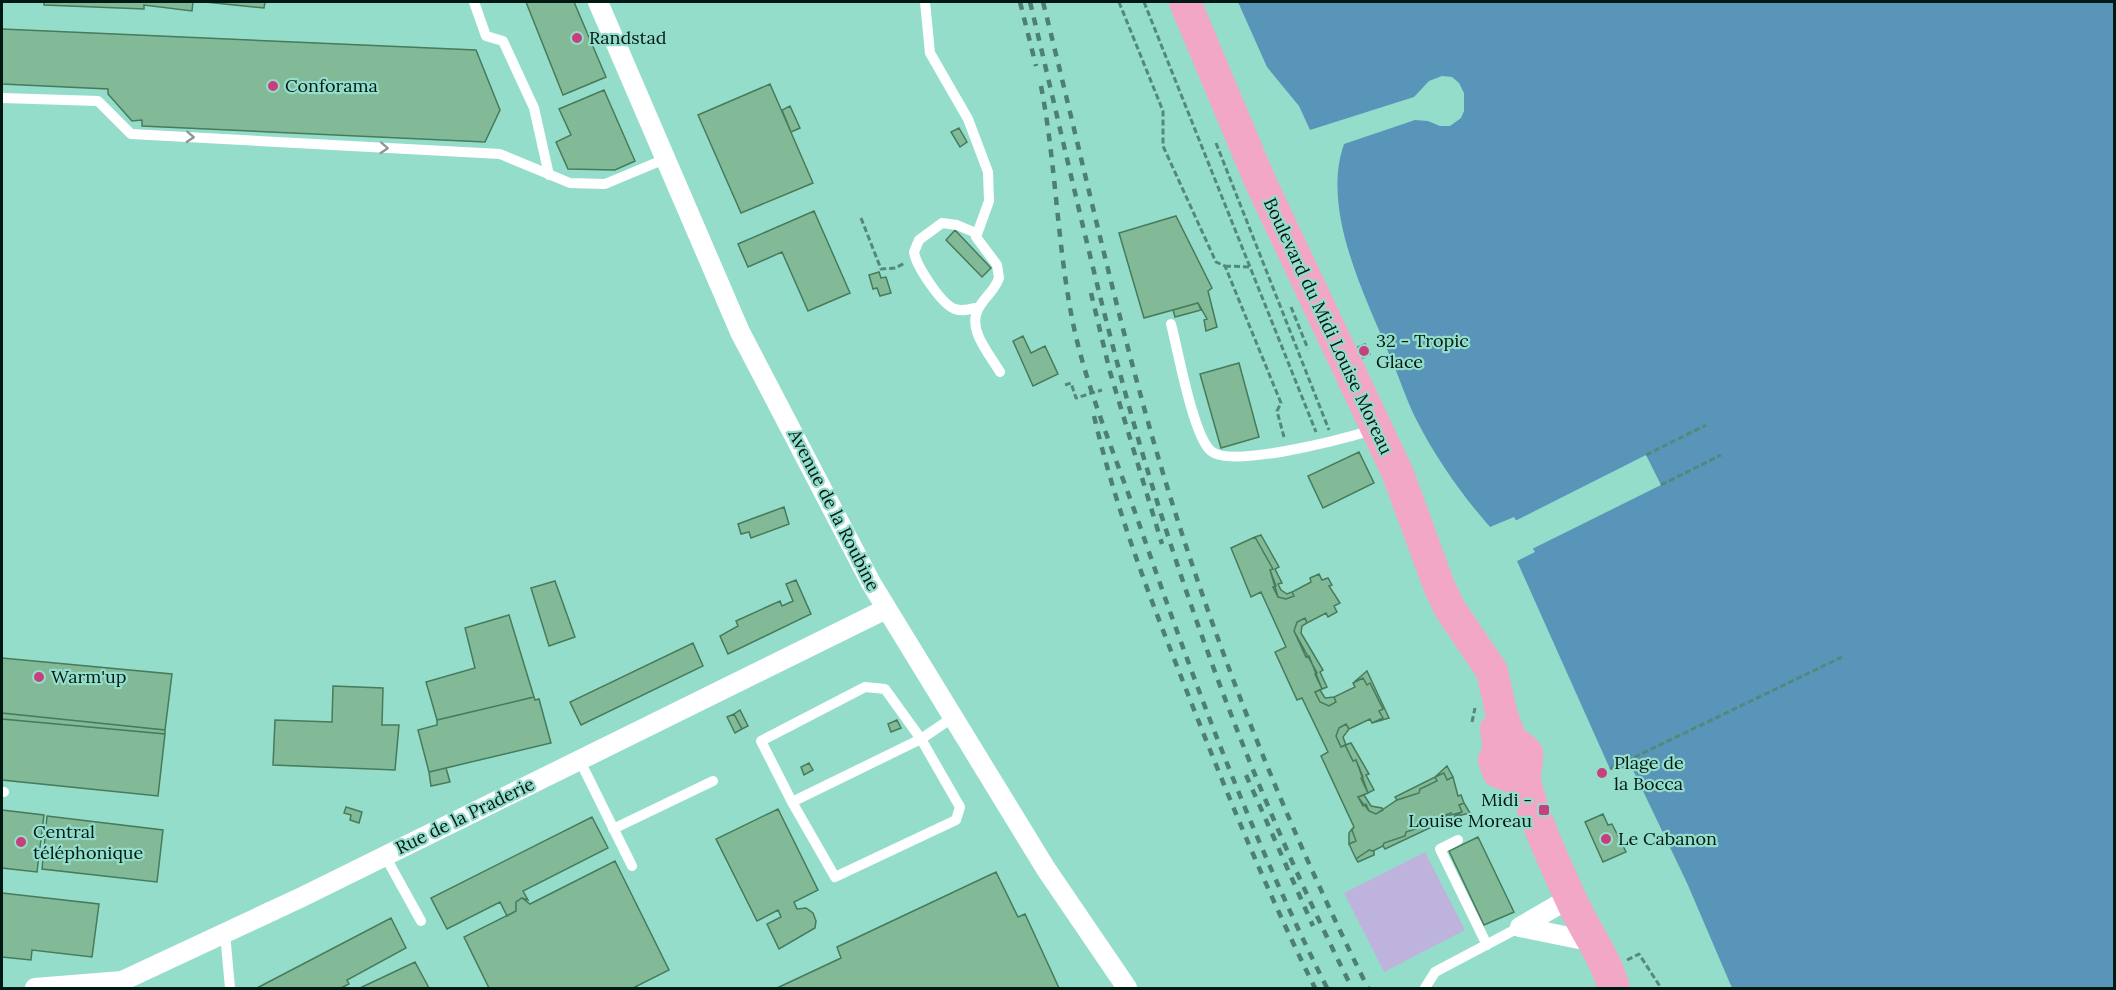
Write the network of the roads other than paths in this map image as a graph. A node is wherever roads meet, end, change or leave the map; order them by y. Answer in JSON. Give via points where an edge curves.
{"nodes":[{"id":1,"x":474,"y":2,"type":"edge"},
{"id":2,"x":598,"y":2,"type":"edge"},
{"id":3,"x":925,"y":2,"type":"edge"},
{"id":4,"x":1185,"y":2,"type":"edge"},
{"id":5,"x":2,"y":98,"type":"edge"},
{"id":6,"x":665,"y":159,"type":"junction"},
{"id":7,"x":549,"y":175,"type":"junction"},
{"id":8,"x":976,"y":232,"type":"junction"},
{"id":9,"x":979,"y":307,"type":"junction"},
{"id":10,"x":1171,"y":324,"type":"dead end"},
{"id":11,"x":1000,"y":372,"type":"dead end"},
{"id":12,"x":1376,"y":429,"type":"junction"},
{"id":13,"x":886,"y":609,"type":"junction"},
{"id":14,"x":952,"y":718,"type":"junction"},
{"id":15,"x":921,"y":740,"type":"junction"},
{"id":16,"x":579,"y":759,"type":"junction"},
{"id":17,"x":712,"y":781,"type":"dead end"},
{"id":18,"x":792,"y":802,"type":"junction"},
{"id":19,"x":613,"y":829,"type":"junction"},
{"id":20,"x":1458,"y":840,"type":"dead end"},
{"id":21,"x":385,"y":856,"type":"junction"},
{"id":22,"x":632,"y":866,"type":"dead end"},
{"id":23,"x":1566,"y":900,"type":"junction"},
{"id":24,"x":421,"y":921,"type":"dead end"},
{"id":25,"x":1520,"y":927,"type":"junction"},
{"id":26,"x":225,"y":933,"type":"junction"},
{"id":27,"x":1579,"y":939,"type":"junction"},
{"id":28,"x":1487,"y":945,"type":"junction"},
{"id":29,"x":123,"y":985,"type":"edge"},
{"id":30,"x":35,"y":988,"type":"edge"},
{"id":31,"x":230,"y":988,"type":"edge"},
{"id":32,"x":1126,"y":988,"type":"edge"},
{"id":33,"x":1425,"y":988,"type":"edge"},
{"id":34,"x":1602,"y":988,"type":"edge"},
{"id":35,"x":1614,"y":988,"type":"edge"}],
"edges":[{"from":1,"to":7,"type":"lane","via":[[486,36],[503,41],[534,108]]},
{"from":2,"to":6,"type":"street","name":"Avenue de la Roubine"},
{"from":3,"to":8,"type":"lane","via":[[930,53],[968,119],[988,172],[989,201]]},
{"from":4,"to":12,"type":"main road","name":"Boulevard du Midi Louise Moreau","via":[[1260,182]]},
{"from":5,"to":7,"type":"lane","one_way":true,"via":[[98,101],[131,134],[500,154]]},
{"from":6,"to":7,"type":"lane","via":[[605,184],[570,183]]},
{"from":6,"to":13,"type":"street","name":"Avenue de la Roubine","via":[[740,332]]},
{"from":8,"to":9,"type":"lane","via":[[979,244],[999,271],[996,286]]},
{"from":8,"to":9,"type":"lane","via":[[951,223],[936,226],[919,240],[914,252],[949,306],[962,310]]},
{"from":9,"to":11,"type":"lane","via":[[977,333]]},
{"from":10,"to":12,"type":"lane","via":[[1196,421],[1212,452],[1230,458],[1278,452],[1334,442]]},
{"from":12,"to":23,"type":"main road","name":"Boulevard du Midi Louise Moreau","via":[[1402,484],[1439,586],[1476,646],[1480,675],[1506,746],[1495,755],[1495,766],[1502,776],[1519,775]]},
{"from":13,"to":14,"type":"street","name":"Avenue de la Roubine"},
{"from":13,"to":16,"type":"street","name":"Rue de la Praderie"},
{"from":14,"to":15,"type":"lane"},
{"from":14,"to":32,"type":"street","name":"Avenue de la Roubine"},
{"from":15,"to":18,"type":"lane"},
{"from":15,"to":18,"type":"lane","via":[[885,689],[865,687],[761,741]]},
{"from":15,"to":18,"type":"lane","via":[[960,807],[956,820],[835,877]]},
{"from":16,"to":19,"type":"lane"},
{"from":16,"to":21,"type":"street","name":"Rue de la Praderie"},
{"from":17,"to":19,"type":"lane"},
{"from":19,"to":22,"type":"lane"},
{"from":20,"to":28,"type":"lane","via":[[1440,849]]},
{"from":21,"to":24,"type":"lane"},
{"from":21,"to":26,"type":"street","name":"Rue de la Praderie"},
{"from":23,"to":25,"type":"street"},
{"from":23,"to":27,"type":"main road","name":"Boulevard du Midi Louise Moreau"},
{"from":23,"to":35,"type":"main road","name":"Boulevard du Midi Louise Moreau","via":[[1608,968]]},
{"from":25,"to":27,"type":"street"},
{"from":25,"to":28,"type":"lane"},
{"from":26,"to":29,"type":"street","name":"Rue de la Praderie"},
{"from":26,"to":31,"type":"lane"},
{"from":27,"to":34,"type":"main road","name":"Boulevard du Midi Louise Moreau"},
{"from":28,"to":33,"type":"lane","via":[[1435,972]]},
{"from":29,"to":30,"type":"street","name":"Rue de la Praderie"}]}
